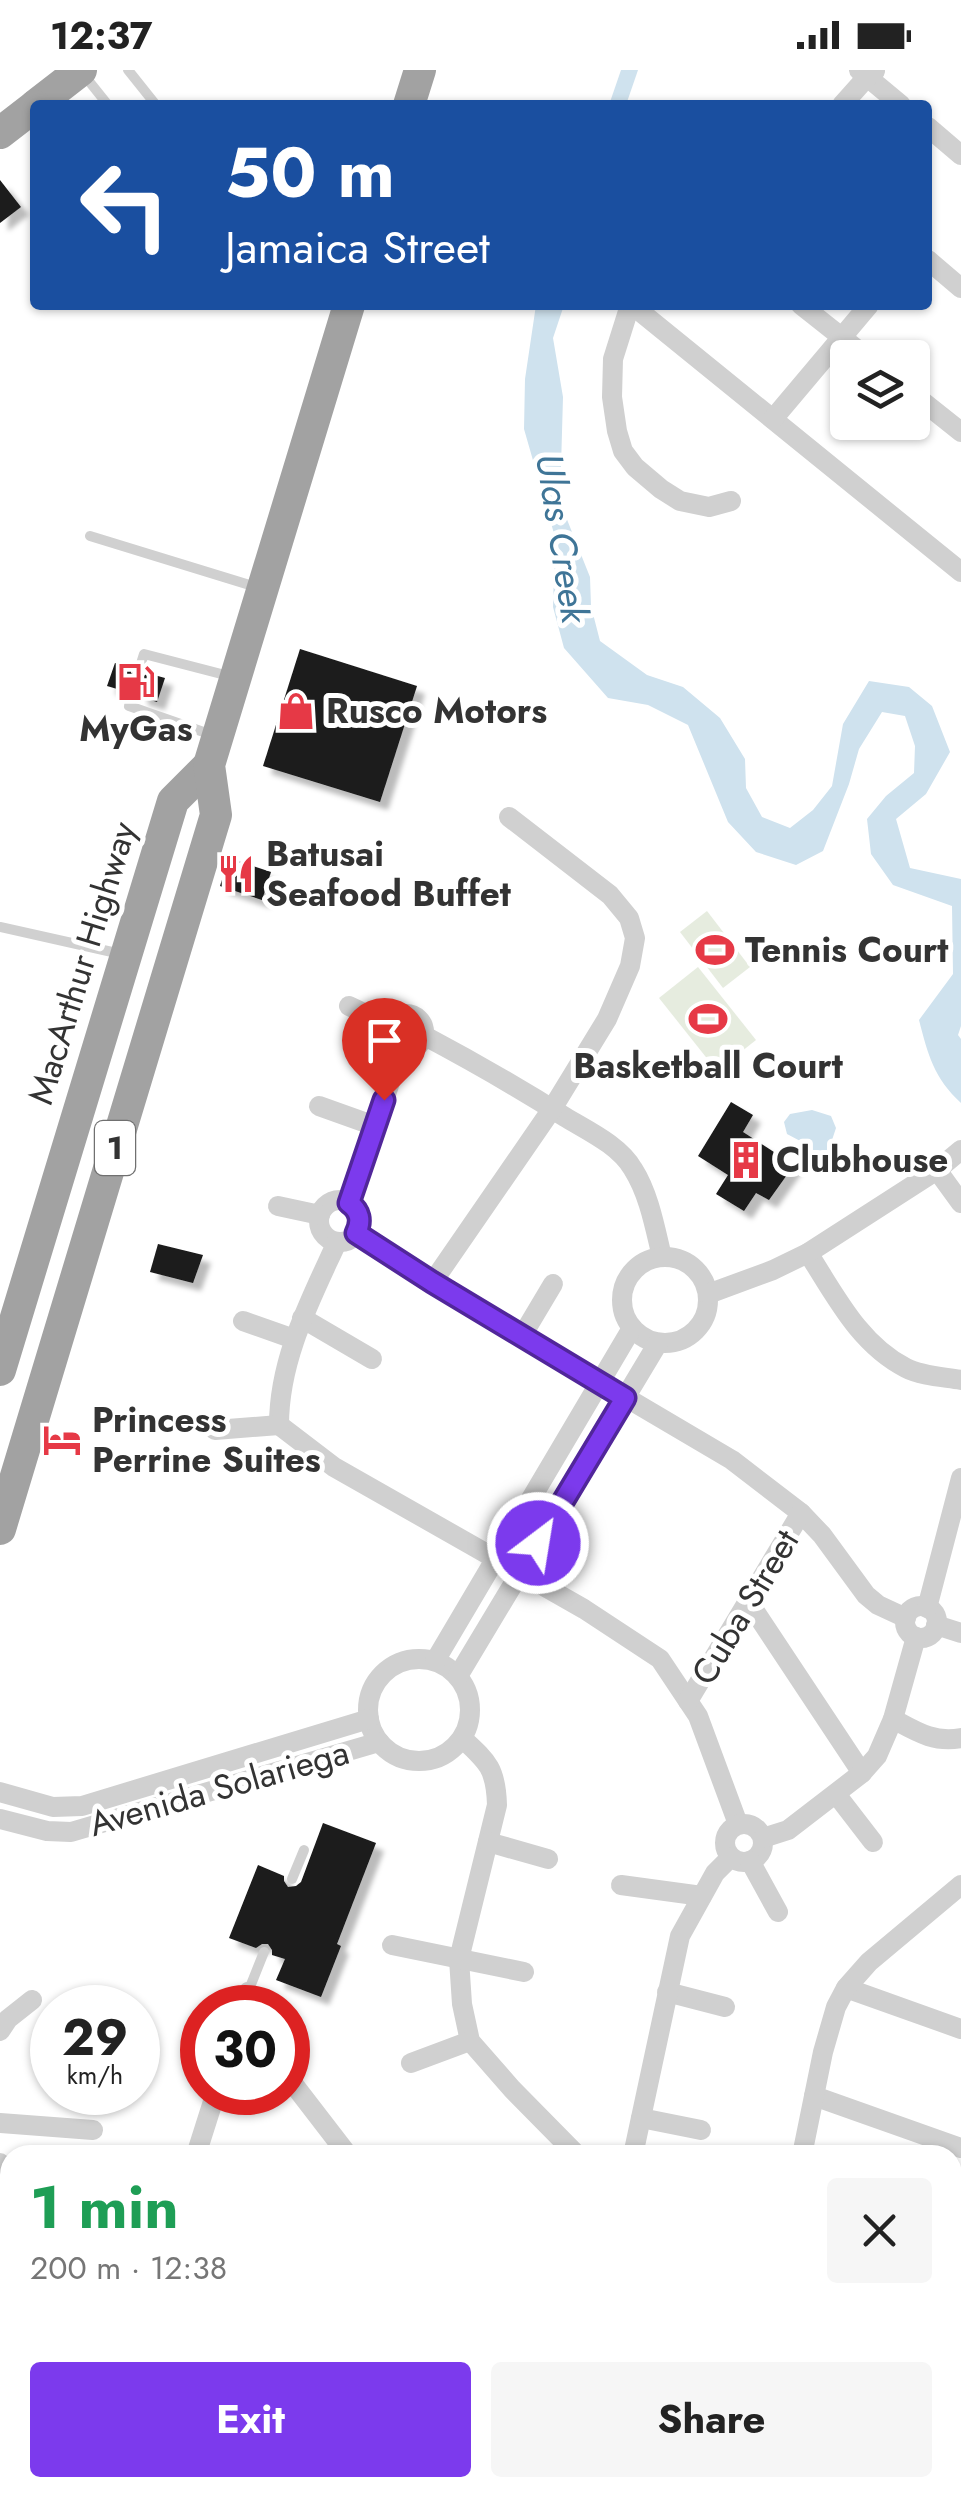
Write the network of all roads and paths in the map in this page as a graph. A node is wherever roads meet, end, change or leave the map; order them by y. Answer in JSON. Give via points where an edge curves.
{"nodes":[{"id":1,"x":81,"y":70,"type":"edge"},
{"id":2,"x":128,"y":70,"type":"edge"},
{"id":3,"x":420,"y":70,"type":"edge"},
{"id":4,"x":868,"y":72,"type":"edge"},
{"id":5,"x":44,"y":100,"type":"edge"},
{"id":6,"x":104,"y":100,"type":"edge"},
{"id":7,"x":152,"y":100,"type":"edge"},
{"id":8,"x":411,"y":100,"type":"edge"},
{"id":9,"x":846,"y":100,"type":"edge"},
{"id":10,"x":896,"y":100,"type":"edge"},
{"id":11,"x":30,"y":110,"type":"edge"},
{"id":12,"x":932,"y":130,"type":"edge"},
{"id":13,"x":0,"y":133,"type":"edge"},
{"id":14,"x":961,"y":155,"type":"edge"},
{"id":15,"x":932,"y":263,"type":"edge"},
{"id":16,"x":961,"y":288,"type":"edge"},
{"id":17,"x":347,"y":310,"type":"edge"},
{"id":18,"x":629,"y":310,"type":"edge"},
{"id":19,"x":637,"y":310,"type":"edge"},
{"id":20,"x":808,"y":310,"type":"edge"},
{"id":21,"x":865,"y":310,"type":"edge"},
{"id":22,"x":842,"y":337,"type":"junction"},
{"id":23,"x":846,"y":340,"type":"edge"},
{"id":24,"x":930,"y":407,"type":"edge"},
{"id":25,"x":773,"y":419,"type":"junction"},
{"id":26,"x":961,"y":432,"type":"edge"},
{"id":27,"x":731,"y":501,"type":"dead end"},
{"id":28,"x":90,"y":536,"type":"dead end"},
{"id":29,"x":961,"y":572,"type":"edge"},
{"id":30,"x":262,"y":589,"type":"junction"},
{"id":31,"x":139,"y":670,"type":"dead end"},
{"id":32,"x":235,"y":678,"type":"junction"},
{"id":33,"x":132,"y":694,"type":"dead end"},
{"id":34,"x":213,"y":751,"type":"junction"},
{"id":35,"x":508,"y":817,"type":"dead end"},
{"id":36,"x":0,"y":928,"type":"edge"},
{"id":37,"x":126,"y":955,"type":"junction"},
{"id":38,"x":349,"y":1006,"type":"dead end"},
{"id":39,"x":389,"y":1026,"type":"junction"},
{"id":40,"x":423,"y":1035,"type":"junction"},
{"id":41,"x":401,"y":1050,"type":"junction"},
{"id":42,"x":319,"y":1106,"type":"dead end"},
{"id":43,"x":552,"y":1108,"type":"junction"},
{"id":44,"x":375,"y":1126,"type":"junction"},
{"id":45,"x":961,"y":1150,"type":"edge"},
{"id":46,"x":936,"y":1170,"type":"junction"},
{"id":47,"x":349,"y":1203,"type":"junction"},
{"id":48,"x":961,"y":1203,"type":"edge"},
{"id":49,"x":278,"y":1206,"type":"dead end"},
{"id":50,"x":320,"y":1215,"type":"junction"},
{"id":51,"x":347,"y":1237,"type":"junction"},
{"id":52,"x":808,"y":1253,"type":"junction"},
{"id":53,"x":662,"y":1258,"type":"junction"},
{"id":54,"x":432,"y":1282,"type":"junction"},
{"id":55,"x":552,"y":1284,"type":"dead end"},
{"id":56,"x":708,"y":1294,"type":"junction"},
{"id":57,"x":302,"y":1318,"type":"junction"},
{"id":58,"x":243,"y":1321,"type":"dead end"},
{"id":59,"x":632,"y":1328,"type":"junction"},
{"id":60,"x":522,"y":1336,"type":"junction"},
{"id":61,"x":294,"y":1339,"type":"junction"},
{"id":62,"x":658,"y":1342,"type":"junction"},
{"id":63,"x":372,"y":1359,"type":"dead end"},
{"id":64,"x":1,"y":1365,"type":"edge"},
{"id":65,"x":961,"y":1380,"type":"edge"},
{"id":66,"x":600,"y":1383,"type":"junction"},
{"id":67,"x":625,"y":1398,"type":"junction"},
{"id":68,"x":279,"y":1425,"type":"junction"},
{"id":69,"x":215,"y":1430,"type":"dead end"},
{"id":70,"x":961,"y":1478,"type":"edge"},
{"id":71,"x":958,"y":1505,"type":"edge"},
{"id":72,"x":801,"y":1513,"type":"junction"},
{"id":73,"x":0,"y":1529,"type":"edge"},
{"id":74,"x":496,"y":1558,"type":"junction"},
{"id":75,"x":520,"y":1572,"type":"junction"},
{"id":76,"x":748,"y":1602,"type":"junction"},
{"id":77,"x":932,"y":1616,"type":"junction"},
{"id":78,"x":911,"y":1628,"type":"junction"},
{"id":79,"x":961,"y":1633,"type":"edge"},
{"id":80,"x":435,"y":1661,"type":"junction"},
{"id":81,"x":458,"y":1676,"type":"junction"},
{"id":82,"x":688,"y":1701,"type":"junction"},
{"id":83,"x":369,"y":1719,"type":"junction"},
{"id":84,"x":893,"y":1719,"type":"junction"},
{"id":85,"x":462,"y":1738,"type":"junction"},
{"id":86,"x":961,"y":1738,"type":"edge"},
{"id":87,"x":379,"y":1742,"type":"junction"},
{"id":88,"x":228,"y":1762,"type":"junction"},
{"id":89,"x":862,"y":1773,"type":"junction"},
{"id":90,"x":234,"y":1784,"type":"junction"},
{"id":91,"x":0,"y":1792,"type":"edge"},
{"id":92,"x":836,"y":1794,"type":"junction"},
{"id":93,"x":100,"y":1800,"type":"junction"},
{"id":94,"x":0,"y":1820,"type":"edge"},
{"id":95,"x":106,"y":1822,"type":"junction"},
{"id":96,"x":738,"y":1824,"type":"junction"},
{"id":97,"x":763,"y":1838,"type":"junction"},
{"id":98,"x":488,"y":1842,"type":"junction"},
{"id":99,"x":873,"y":1842,"type":"dead end"},
{"id":100,"x":304,"y":1850,"type":"dead end"},
{"id":101,"x":741,"y":1859,"type":"junction"},
{"id":102,"x":548,"y":1860,"type":"dead end"},
{"id":103,"x":292,"y":1879,"type":"dead end"},
{"id":104,"x":620,"y":1885,"type":"dead end"},
{"id":105,"x":957,"y":1894,"type":"edge"},
{"id":106,"x":702,"y":1896,"type":"junction"},
{"id":107,"x":778,"y":1912,"type":"dead end"},
{"id":108,"x":392,"y":1944,"type":"dead end"},
{"id":109,"x":264,"y":1952,"type":"dead end"},
{"id":110,"x":459,"y":1959,"type":"junction"},
{"id":111,"x":524,"y":1972,"type":"dead end"},
{"id":112,"x":252,"y":1985,"type":"edge"},
{"id":113,"x":846,"y":1988,"type":"junction"},
{"id":114,"x":667,"y":1992,"type":"junction"},
{"id":115,"x":30,"y":2002,"type":"edge"},
{"id":116,"x":725,"y":2007,"type":"dead end"},
{"id":117,"x":961,"y":2029,"type":"edge"},
{"id":118,"x":0,"y":2031,"type":"edge"},
{"id":119,"x":470,"y":2041,"type":"junction"},
{"id":120,"x":411,"y":2063,"type":"dead end"},
{"id":121,"x":814,"y":2096,"type":"junction"},
{"id":122,"x":310,"y":2107,"type":"edge"},
{"id":123,"x":209,"y":2115,"type":"edge"},
{"id":124,"x":641,"y":2118,"type":"junction"},
{"id":125,"x":0,"y":2123,"type":"edge"},
{"id":126,"x":326,"y":2129,"type":"junction"},
{"id":127,"x":92,"y":2130,"type":"dead end"},
{"id":128,"x":702,"y":2130,"type":"dead end"},
{"id":129,"x":199,"y":2145,"type":"edge"},
{"id":130,"x":325,"y":2145,"type":"edge"},
{"id":131,"x":340,"y":2145,"type":"edge"},
{"id":132,"x":566,"y":2145,"type":"edge"},
{"id":133,"x":636,"y":2145,"type":"edge"},
{"id":134,"x":804,"y":2145,"type":"edge"},
{"id":135,"x":953,"y":2145,"type":"edge"},
{"id":136,"x":0,"y":2163,"type":"edge"},
{"id":137,"x":0,"y":2180,"type":"edge"}],
"edges":[{"from":1,"to":5,"type":"highway"},
{"from":1,"to":6,"type":"lane"},
{"from":2,"to":7,"type":"lane"},
{"from":3,"to":8,"type":"highway"},
{"from":4,"to":9,"type":"street"},
{"from":4,"to":10,"type":"street"},
{"from":11,"to":13,"type":"highway"},
{"from":12,"to":14,"type":"street"},
{"from":15,"to":16,"type":"street"},
{"from":17,"to":30,"type":"highway","name":"MacArthur Highway","number":"1"},
{"from":18,"to":27,"type":"street","via":[[613,360],[612,397],[623,450],[680,501],[709,507]]},
{"from":19,"to":25,"type":"street"},
{"from":20,"to":22,"type":"street"},
{"from":21,"to":22,"type":"street"},
{"from":22,"to":23,"type":"street"},
{"from":22,"to":25,"type":"street"},
{"from":24,"to":26,"type":"street"},
{"from":25,"to":29,"type":"street"},
{"from":28,"to":30,"type":"lane"},
{"from":30,"to":32,"type":"highway","name":"MacArthur Highway","number":"1"},
{"from":31,"to":32,"type":"lane","via":[[144,654]]},
{"from":32,"to":34,"type":"highway","name":"MacArthur Highway","number":"1"},
{"from":33,"to":34,"type":"lane","via":[[129,706]]},
{"from":34,"to":37,"type":"highway","name":"MacArthur Highway","number":"1","via":[[172,802]]},
{"from":34,"to":73,"type":"highway","name":"MacArthur Highway","number":"1","via":[[216,814]]},
{"from":35,"to":43,"type":"street","via":[[610,895],[629,918],[634,938],[619,995]]},
{"from":36,"to":37,"type":"lane"},
{"from":37,"to":64,"type":"highway","name":"MacArthur Highway","number":"1"},
{"from":38,"to":39,"type":"street"},
{"from":39,"to":40,"type":"street","via":[[411,1015]]},
{"from":39,"to":41,"type":"street","via":[[388,1038]]},
{"from":40,"to":41,"type":"street","via":[[418,1046]]},
{"from":40,"to":43,"type":"street"},
{"from":41,"to":44,"type":"street"},
{"from":42,"to":44,"type":"street"},
{"from":43,"to":53,"type":"street","via":[[632,1167]]},
{"from":43,"to":54,"type":"street"},
{"from":44,"to":47,"type":"street"},
{"from":45,"to":46,"type":"street"},
{"from":46,"to":48,"type":"street"},
{"from":46,"to":52,"type":"street"},
{"from":47,"to":50,"type":"street","via":[[335,1201]]},
{"from":47,"to":51,"type":"street","via":[[360,1220]]},
{"from":49,"to":50,"type":"street"},
{"from":50,"to":51,"type":"street","via":[[320,1230],[330,1240]]},
{"from":51,"to":54,"type":"street"},
{"from":51,"to":57,"type":"street"},
{"from":52,"to":56,"type":"street"},
{"from":52,"to":65,"type":"street","via":[[871,1344],[908,1370]]},
{"from":53,"to":56,"type":"street","via":[[687,1263]]},
{"from":53,"to":59,"type":"street","via":[[649,1260],[629,1278],[622,1303]]},
{"from":54,"to":60,"type":"street"},
{"from":55,"to":60,"type":"street"},
{"from":56,"to":62,"type":"street","via":[[695,1331]]},
{"from":57,"to":61,"type":"street"},
{"from":57,"to":63,"type":"street"},
{"from":58,"to":61,"type":"street"},
{"from":59,"to":62,"type":"street"},
{"from":59,"to":66,"type":"street"},
{"from":60,"to":66,"type":"street"},
{"from":61,"to":68,"type":"street"},
{"from":62,"to":67,"type":"street"},
{"from":66,"to":67,"type":"street"},
{"from":66,"to":74,"type":"street"},
{"from":67,"to":72,"type":"street","via":[[732,1460]]},
{"from":67,"to":75,"type":"street"},
{"from":68,"to":69,"type":"street"},
{"from":68,"to":74,"type":"street","via":[[334,1468]]},
{"from":70,"to":71,"type":"street"},
{"from":71,"to":77,"type":"street"},
{"from":72,"to":76,"type":"street","name":"Cuba Street"},
{"from":72,"to":78,"type":"street","via":[[866,1595]]},
{"from":74,"to":75,"type":"street"},
{"from":74,"to":80,"type":"street"},
{"from":75,"to":81,"type":"street"},
{"from":75,"to":82,"type":"street","via":[[660,1659]]},
{"from":76,"to":82,"type":"street","name":"Cuba Street"},
{"from":76,"to":89,"type":"street"},
{"from":77,"to":78,"type":"street","via":[[912,1610]]},
{"from":77,"to":79,"type":"street"},
{"from":78,"to":84,"type":"street"},
{"from":80,"to":81,"type":"street"},
{"from":80,"to":83,"type":"street","via":[[418,1659],[386,1672],[369,1702]]},
{"from":81,"to":85,"type":"street","via":[[470,1713]]},
{"from":82,"to":96,"type":"street"},
{"from":83,"to":87,"type":"street"},
{"from":83,"to":88,"type":"street","name":"Avenida Solariega"},
{"from":84,"to":86,"type":"street","via":[[930,1739]]},
{"from":84,"to":89,"type":"street"},
{"from":85,"to":87,"type":"street","via":[[441,1756],[414,1761]]},
{"from":85,"to":98,"type":"street","via":[[488,1762],[497,1788]]},
{"from":87,"to":90,"type":"street","name":"Avenida Solariega"},
{"from":88,"to":90,"type":"street"},
{"from":88,"to":93,"type":"street","name":"Avenida Solariega"},
{"from":89,"to":92,"type":"street"},
{"from":90,"to":95,"type":"street","name":"Avenida Solariega"},
{"from":91,"to":93,"type":"street","name":"Avenida Solariega","via":[[53,1808]]},
{"from":92,"to":97,"type":"street","via":[[788,1830]]},
{"from":92,"to":99,"type":"street"},
{"from":93,"to":95,"type":"street"},
{"from":94,"to":95,"type":"street","name":"Avenida Solariega","via":[[59,1832]]},
{"from":96,"to":97,"type":"street","via":[[757,1828]]},
{"from":96,"to":101,"type":"street","via":[[725,1846]]},
{"from":97,"to":101,"type":"street","via":[[761,1852]]},
{"from":98,"to":102,"type":"street"},
{"from":98,"to":110,"type":"street"},
{"from":100,"to":103,"type":"lane"},
{"from":101,"to":106,"type":"street","via":[[715,1873]]},
{"from":101,"to":107,"type":"street"},
{"from":104,"to":106,"type":"street"},
{"from":105,"to":113,"type":"street","via":[[868,1962]]},
{"from":106,"to":114,"type":"street","via":[[680,1936]]},
{"from":108,"to":110,"type":"street"},
{"from":109,"to":112,"type":"lane"},
{"from":110,"to":111,"type":"street"},
{"from":110,"to":119,"type":"street"},
{"from":113,"to":117,"type":"street"},
{"from":113,"to":121,"type":"street"},
{"from":114,"to":116,"type":"street"},
{"from":114,"to":124,"type":"street"},
{"from":115,"to":118,"type":"street"},
{"from":119,"to":120,"type":"street"},
{"from":119,"to":132,"type":"street"},
{"from":121,"to":134,"type":"street"},
{"from":121,"to":135,"type":"street"},
{"from":122,"to":126,"type":"street"},
{"from":123,"to":129,"type":"street"},
{"from":124,"to":128,"type":"street"},
{"from":124,"to":133,"type":"street"},
{"from":125,"to":127,"type":"street"},
{"from":126,"to":130,"type":"street"},
{"from":126,"to":131,"type":"street"},
{"from":136,"to":137,"type":"street"}]}
